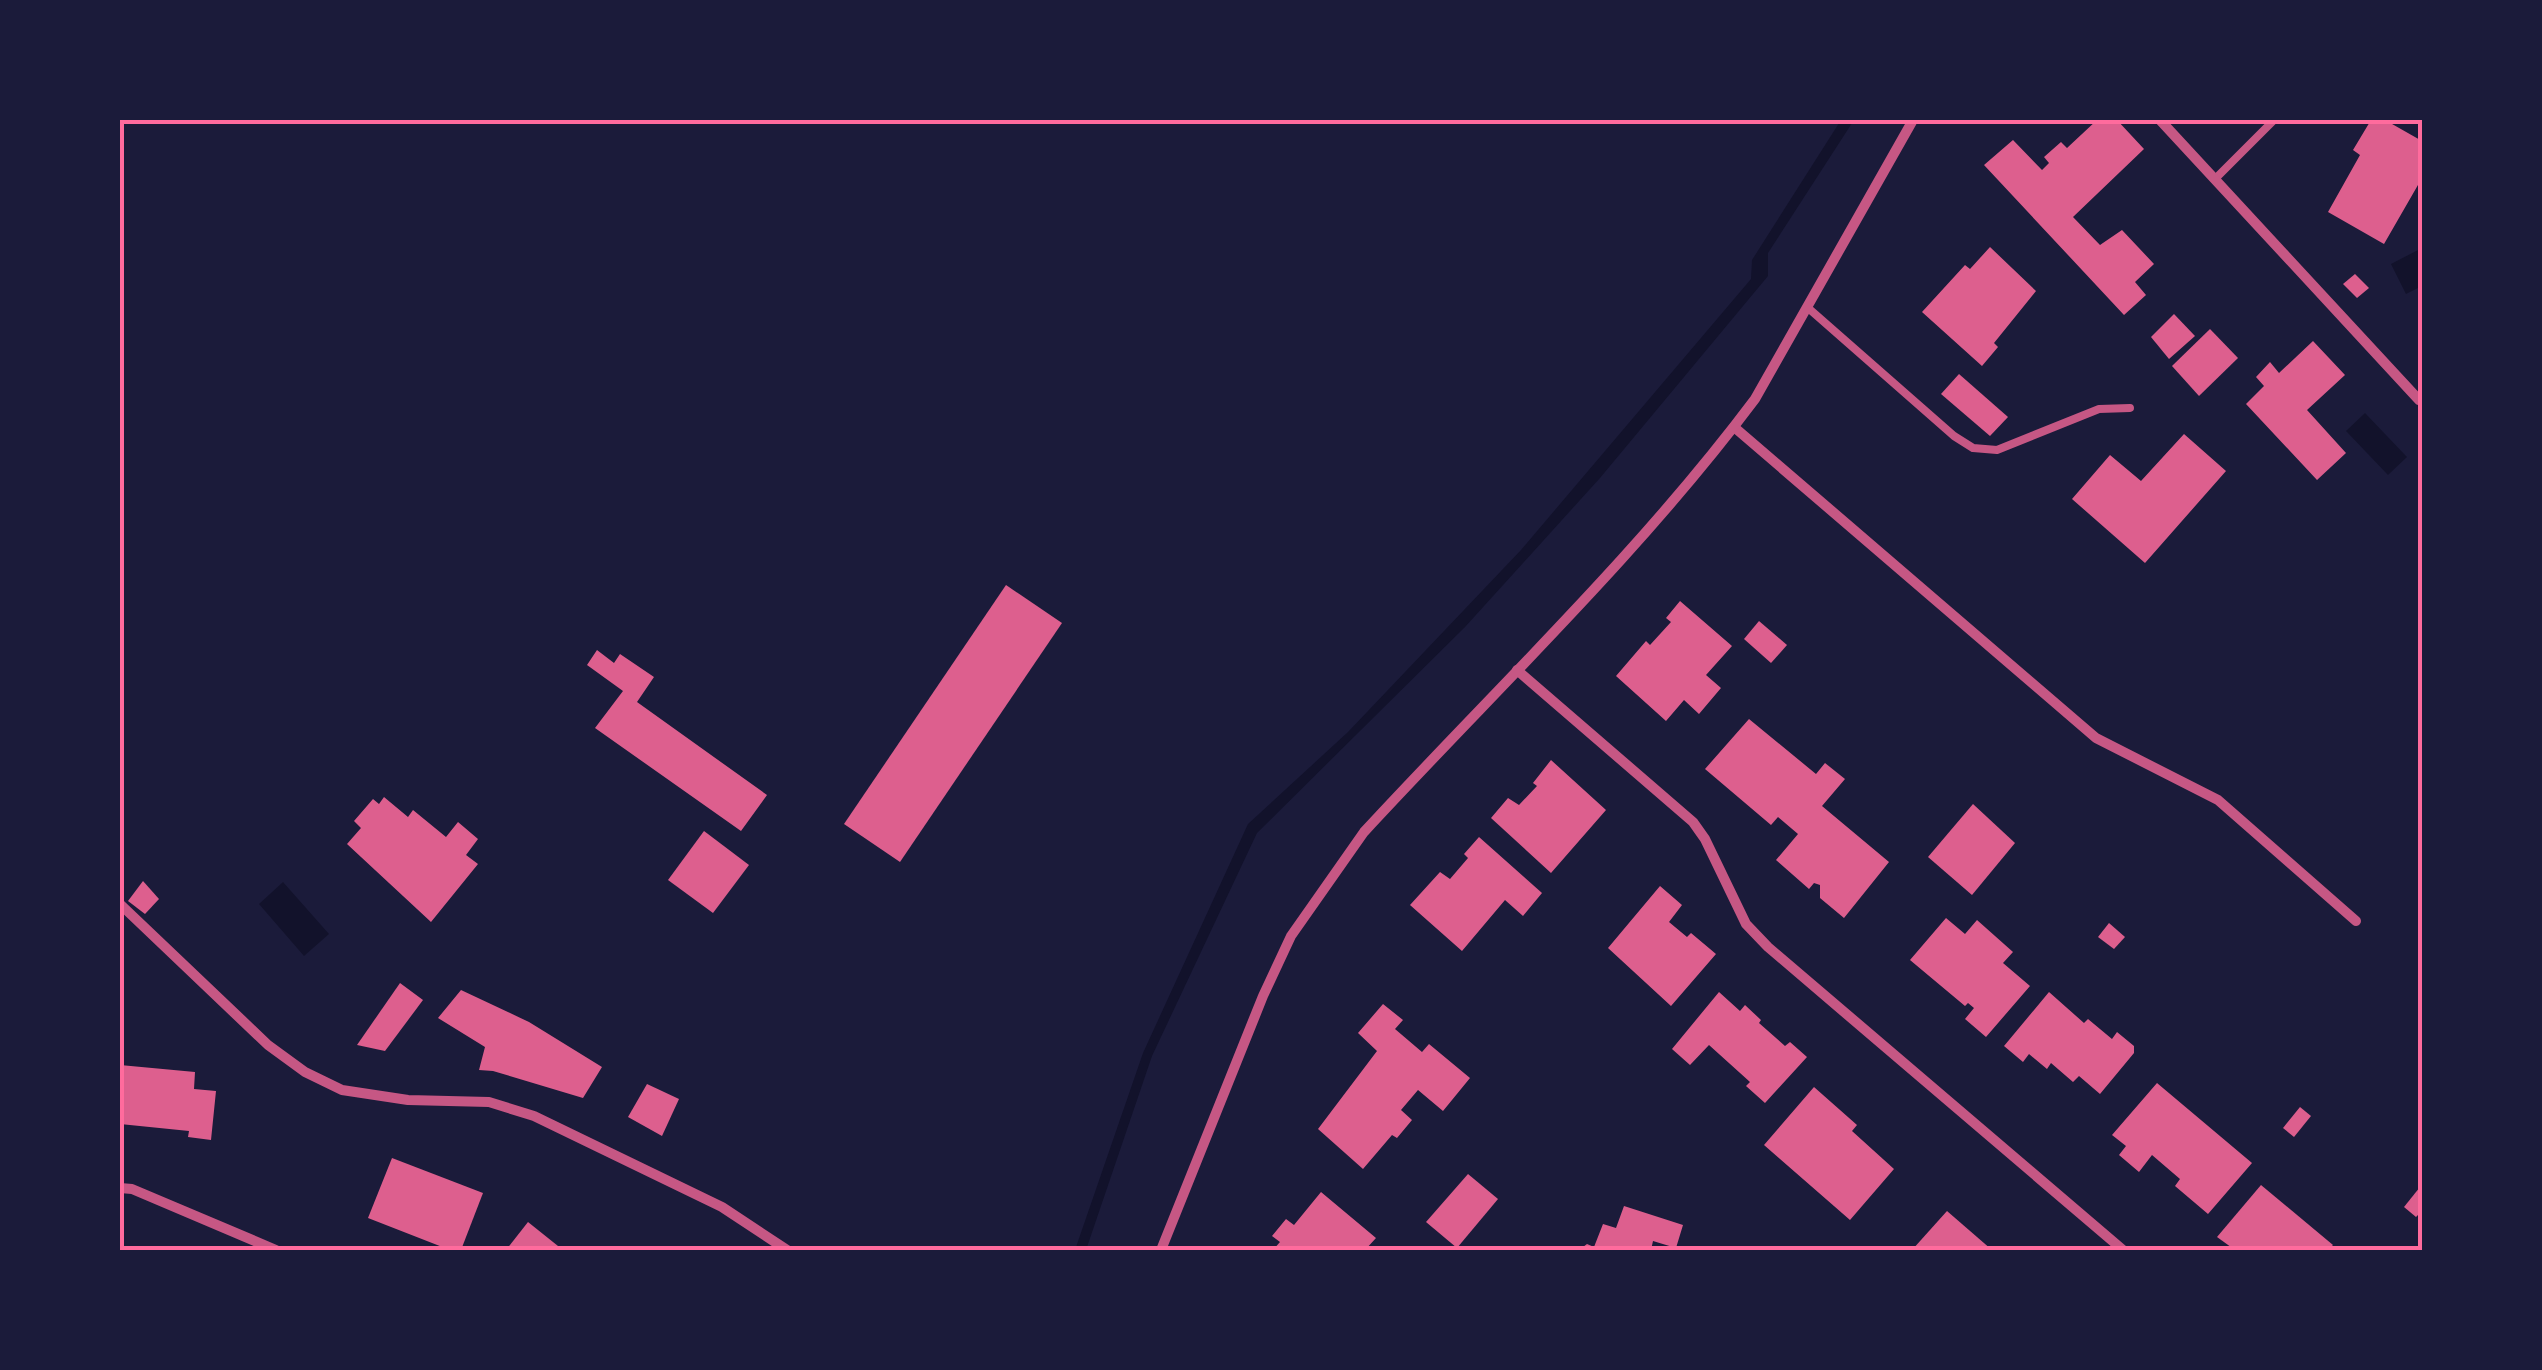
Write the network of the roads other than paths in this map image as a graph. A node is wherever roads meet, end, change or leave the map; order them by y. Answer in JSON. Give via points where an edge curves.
{"nodes":[{"id":1,"x":1913,"y":120,"type":"edge"},
{"id":2,"x":2160,"y":120,"type":"edge"},
{"id":3,"x":2274,"y":120,"type":"edge"},
{"id":4,"x":2215,"y":179,"type":"junction"},
{"id":5,"x":1807,"y":307,"type":"junction"},
{"id":6,"x":2420,"y":400,"type":"dead end"},
{"id":7,"x":2130,"y":408,"type":"dead end"},
{"id":8,"x":1734,"y":427,"type":"junction"},
{"id":9,"x":1517,"y":670,"type":"junction"},
{"id":10,"x":120,"y":904,"type":"edge"},
{"id":11,"x":2356,"y":921,"type":"dead end"},
{"id":12,"x":120,"y":1188,"type":"edge"},
{"id":13,"x":276,"y":1250,"type":"edge"},
{"id":14,"x":787,"y":1250,"type":"edge"},
{"id":15,"x":1161,"y":1250,"type":"edge"},
{"id":16,"x":2123,"y":1250,"type":"edge"}],
"edges":[{"from":1,"to":5,"type":"street"},
{"from":2,"to":4,"type":"street"},
{"from":3,"to":4,"type":"lane"},
{"from":4,"to":6,"type":"street"},
{"from":5,"to":7,"type":"lane","via":[[1973,448],[1997,450],[2099,410]]},
{"from":5,"to":8,"type":"street"},
{"from":8,"to":9,"type":"street"},
{"from":8,"to":11,"type":"street","via":[[2096,738],[2218,800]]},
{"from":9,"to":15,"type":"street","via":[[1364,832],[1291,936]]},
{"from":9,"to":16,"type":"street","via":[[1693,822],[1746,924],[1768,947]]},
{"from":10,"to":14,"type":"street","via":[[305,1072],[342,1090],[489,1102],[534,1116],[722,1206]]},
{"from":12,"to":13,"type":"street"}]}
